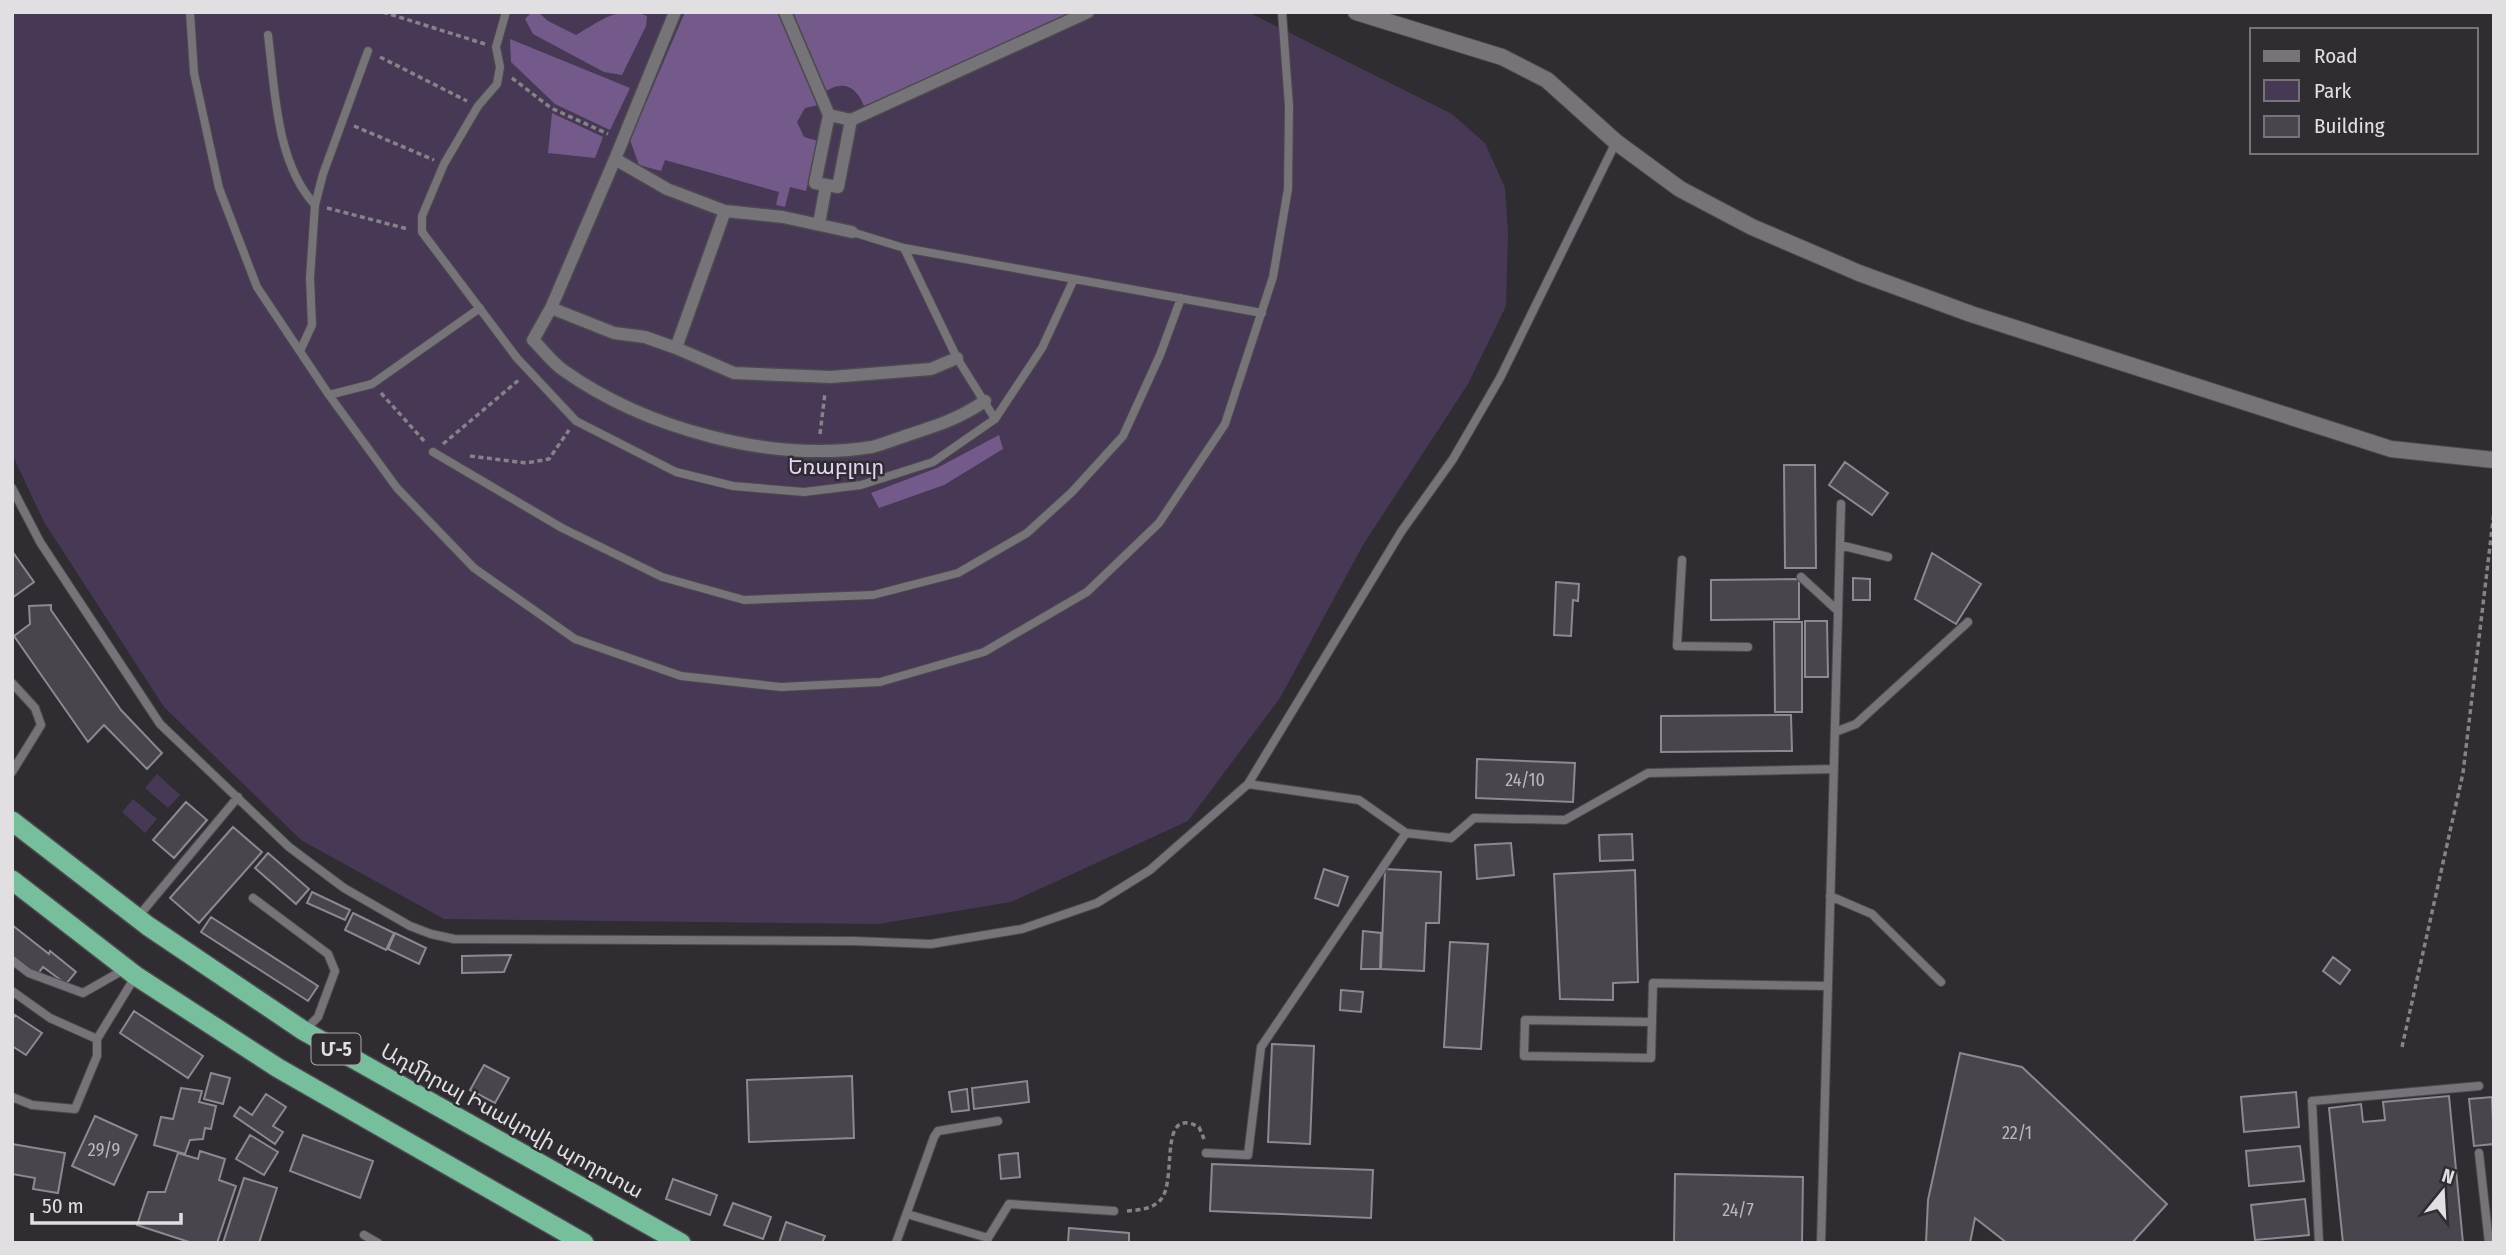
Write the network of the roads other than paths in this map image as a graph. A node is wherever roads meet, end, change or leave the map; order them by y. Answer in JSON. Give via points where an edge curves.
{"nodes":[{"id":1,"x":191,"y":12,"type":"edge"},
{"id":2,"x":506,"y":12,"type":"edge"},
{"id":3,"x":785,"y":12,"type":"edge"},
{"id":4,"x":1088,"y":12,"type":"edge"},
{"id":5,"x":1282,"y":12,"type":"edge"},
{"id":6,"x":1356,"y":12,"type":"edge"},
{"id":7,"x":672,"y":13,"type":"edge"},
{"id":8,"x":268,"y":35,"type":"dead end"},
{"id":9,"x":368,"y":51,"type":"road end"},
{"id":10,"x":829,"y":115,"type":"junction"},
{"id":11,"x":851,"y":120,"type":"junction"},
{"id":12,"x":1616,"y":142,"type":"junction"},
{"id":13,"x":615,"y":159,"type":"junction"},
{"id":14,"x":826,"y":185,"type":"junction"},
{"id":15,"x":315,"y":205,"type":"junction"},
{"id":16,"x":725,"y":211,"type":"junction"},
{"id":17,"x":819,"y":224,"type":"junction"},
{"id":18,"x":852,"y":232,"type":"joint"},
{"id":19,"x":904,"y":248,"type":"junction"},
{"id":20,"x":1074,"y":279,"type":"junction"},
{"id":21,"x":1181,"y":298,"type":"junction"},
{"id":22,"x":480,"y":308,"type":"junction"},
{"id":23,"x":551,"y":308,"type":"junction"},
{"id":24,"x":1262,"y":313,"type":"junction"},
{"id":25,"x":676,"y":348,"type":"junction"},
{"id":26,"x":300,"y":351,"type":"junction"},
{"id":27,"x":957,"y":358,"type":"junction"},
{"id":28,"x":329,"y":395,"type":"junction"},
{"id":29,"x":985,"y":401,"type":"junction"},
{"id":30,"x":995,"y":419,"type":"junction"},
{"id":31,"x":433,"y":452,"type":"road end"},
{"id":32,"x":2494,"y":460,"type":"edge"},
{"id":33,"x":12,"y":488,"type":"edge"},
{"id":34,"x":1841,"y":503,"type":"dead end"},
{"id":35,"x":1840,"y":545,"type":"junction"},
{"id":36,"x":1888,"y":557,"type":"dead end"},
{"id":37,"x":1682,"y":560,"type":"dead end"},
{"id":38,"x":1801,"y":577,"type":"dead end"},
{"id":39,"x":1838,"y":611,"type":"junction"},
{"id":40,"x":1968,"y":622,"type":"dead end"},
{"id":41,"x":1748,"y":647,"type":"dead end"},
{"id":42,"x":12,"y":683,"type":"edge"},
{"id":43,"x":1835,"y":733,"type":"junction"},
{"id":44,"x":14,"y":765,"type":"edge"},
{"id":45,"x":1833,"y":769,"type":"junction"},
{"id":46,"x":1248,"y":784,"type":"junction"},
{"id":47,"x":238,"y":797,"type":"junction"},
{"id":48,"x":12,"y":821,"type":"edge"},
{"id":49,"x":1406,"y":833,"type":"junction"},
{"id":50,"x":12,"y":880,"type":"edge"},
{"id":51,"x":1830,"y":896,"type":"junction"},
{"id":52,"x":253,"y":898,"type":"dead end"},
{"id":53,"x":137,"y":918,"type":"junction"},
{"id":54,"x":12,"y":960,"type":"edge"},
{"id":55,"x":132,"y":972,"type":"junction"},
{"id":56,"x":1941,"y":982,"type":"dead end"},
{"id":57,"x":1827,"y":986,"type":"junction"},
{"id":58,"x":12,"y":991,"type":"edge"},
{"id":59,"x":1651,"y":1022,"type":"junction"},
{"id":60,"x":304,"y":1031,"type":"junction"},
{"id":61,"x":97,"y":1038,"type":"junction"},
{"id":62,"x":2479,"y":1086,"type":"dead end"},
{"id":63,"x":12,"y":1097,"type":"edge"},
{"id":64,"x":998,"y":1121,"type":"dead end"},
{"id":65,"x":1206,"y":1153,"type":"road end"},
{"id":66,"x":2479,"y":1153,"type":"dead end"},
{"id":67,"x":1114,"y":1211,"type":"road end"},
{"id":68,"x":907,"y":1214,"type":"junction"},
{"id":69,"x":364,"y":1235,"type":"dead end"},
{"id":70,"x":988,"y":1240,"type":"edge"},
{"id":71,"x":378,"y":1243,"type":"edge"},
{"id":72,"x":584,"y":1243,"type":"edge"},
{"id":73,"x":681,"y":1243,"type":"edge"},
{"id":74,"x":896,"y":1243,"type":"edge"},
{"id":75,"x":1821,"y":1243,"type":"edge"},
{"id":76,"x":2319,"y":1243,"type":"edge"},
{"id":77,"x":2489,"y":1243,"type":"edge"}],
"edges":[{"from":1,"to":26,"type":"lane","via":[[194,73],[219,188],[257,287]]},
{"from":2,"to":22,"type":"lane","via":[[496,47],[497,84],[478,106],[444,164],[422,216],[422,232]]},
{"from":3,"to":10,"type":"street"},
{"from":4,"to":11,"type":"street"},
{"from":5,"to":24,"type":"lane","via":[[1289,106],[1288,189]]},
{"from":6,"to":12,"type":"street","via":[[1525,67],[1548,80]]},
{"from":7,"to":13,"type":"street"},
{"from":8,"to":15,"type":"lane","via":[[281,136],[302,191]]},
{"from":9,"to":15,"type":"lane"},
{"from":10,"to":11,"type":"street"},
{"from":10,"to":14,"type":"street","via":[[815,183]]},
{"from":11,"to":14,"type":"street","via":[[838,187]]},
{"from":12,"to":32,"type":"street","via":[[1692,195],[1752,227],[1971,314],[2391,449]]},
{"from":12,"to":46,"type":"lane","via":[[1500,378]]},
{"from":13,"to":16,"type":"street","via":[[667,189]]},
{"from":13,"to":23,"type":"street"},
{"from":14,"to":17,"type":"street"},
{"from":15,"to":26,"type":"lane","via":[[312,325]]},
{"from":16,"to":17,"type":"street"},
{"from":16,"to":25,"type":"street"},
{"from":17,"to":18,"type":"street"},
{"from":18,"to":19,"type":"lane"},
{"from":19,"to":20,"type":"lane"},
{"from":19,"to":27,"type":"lane"},
{"from":20,"to":21,"type":"lane"},
{"from":20,"to":30,"type":"lane","via":[[1042,348]]},
{"from":21,"to":24,"type":"lane"},
{"from":21,"to":31,"type":"lane","via":[[1123,436],[1072,492],[1027,533],[958,573],[873,596],[744,600],[662,577],[562,528]]},
{"from":22,"to":28,"type":"lane","via":[[372,384]]},
{"from":22,"to":30,"type":"lane","via":[[576,421],[676,472],[733,486],[804,492],[861,485],[933,462]]},
{"from":23,"to":25,"type":"street","via":[[614,334],[645,337]]},
{"from":23,"to":29,"type":"street","via":[[533,340],[562,369],[664,422],[716,438],[771,448],[875,446],[960,418]]},
{"from":24,"to":28,"type":"lane","via":[[1225,424],[1159,523],[1087,592],[984,652],[880,682],[781,687],[681,676],[575,639],[474,568],[397,488]]},
{"from":25,"to":27,"type":"street","via":[[734,373],[827,377],[931,369]]},
{"from":26,"to":28,"type":"lane"},
{"from":27,"to":29,"type":"lane"},
{"from":29,"to":30,"type":"lane"},
{"from":33,"to":47,"type":"lane","via":[[40,542],[160,724]]},
{"from":34,"to":35,"type":"lane"},
{"from":35,"to":36,"type":"lane"},
{"from":35,"to":39,"type":"lane"},
{"from":37,"to":41,"type":"lane","via":[[1677,646]]},
{"from":38,"to":39,"type":"lane"},
{"from":39,"to":43,"type":"lane"},
{"from":40,"to":43,"type":"lane","via":[[1856,723]]},
{"from":42,"to":44,"type":"lane","via":[[35,708],[41,725]]},
{"from":43,"to":45,"type":"lane"},
{"from":45,"to":49,"type":"lane","via":[[1648,772],[1565,820],[1475,818],[1451,838]]},
{"from":45,"to":51,"type":"lane"},
{"from":46,"to":47,"type":"lane","via":[[1150,870],[1097,902],[1022,929],[931,944],[443,937],[410,926],[344,888],[289,847]]},
{"from":46,"to":49,"type":"lane","via":[[1359,800]]},
{"from":47,"to":53,"type":"lane"},
{"from":48,"to":53,"type":"highway","name":"Ադմիրալ Իսակովի պողոտա","number":"Մ-5"},
{"from":49,"to":65,"type":"lane","via":[[1261,1047],[1248,1155]]},
{"from":50,"to":55,"type":"highway","number":"Մ-5"},
{"from":51,"to":56,"type":"lane","via":[[1872,914]]},
{"from":51,"to":57,"type":"lane"},
{"from":52,"to":60,"type":"lane","via":[[328,954],[335,971],[318,1017]]},
{"from":53,"to":60,"type":"highway","name":"Ադմիրալ Իսակովի պողոտա","number":"Մ-5"},
{"from":54,"to":55,"type":"lane","via":[[29,973],[83,993]]},
{"from":55,"to":61,"type":"lane"},
{"from":55,"to":72,"type":"highway","number":"Մ-5","via":[[278,1068]]},
{"from":57,"to":59,"type":"lane","via":[[1653,983]]},
{"from":57,"to":75,"type":"lane"},
{"from":58,"to":61,"type":"lane","via":[[50,1018]]},
{"from":59,"to":59,"type":"lane","via":[[1651,1058],[1524,1056],[1525,1020]]},
{"from":60,"to":73,"type":"highway","name":"Ադմիրալ Իսակովի պողոտա","number":"Մ-5"},
{"from":61,"to":63,"type":"lane","via":[[97,1056],[75,1109],[32,1105]]},
{"from":62,"to":76,"type":"lane","via":[[2312,1101]]},
{"from":64,"to":68,"type":"lane","via":[[938,1131]]},
{"from":66,"to":77,"type":"lane"},
{"from":67,"to":70,"type":"lane","via":[[1009,1204]]},
{"from":68,"to":70,"type":"lane"},
{"from":68,"to":74,"type":"lane"},
{"from":69,"to":71,"type":"lane"}]}
